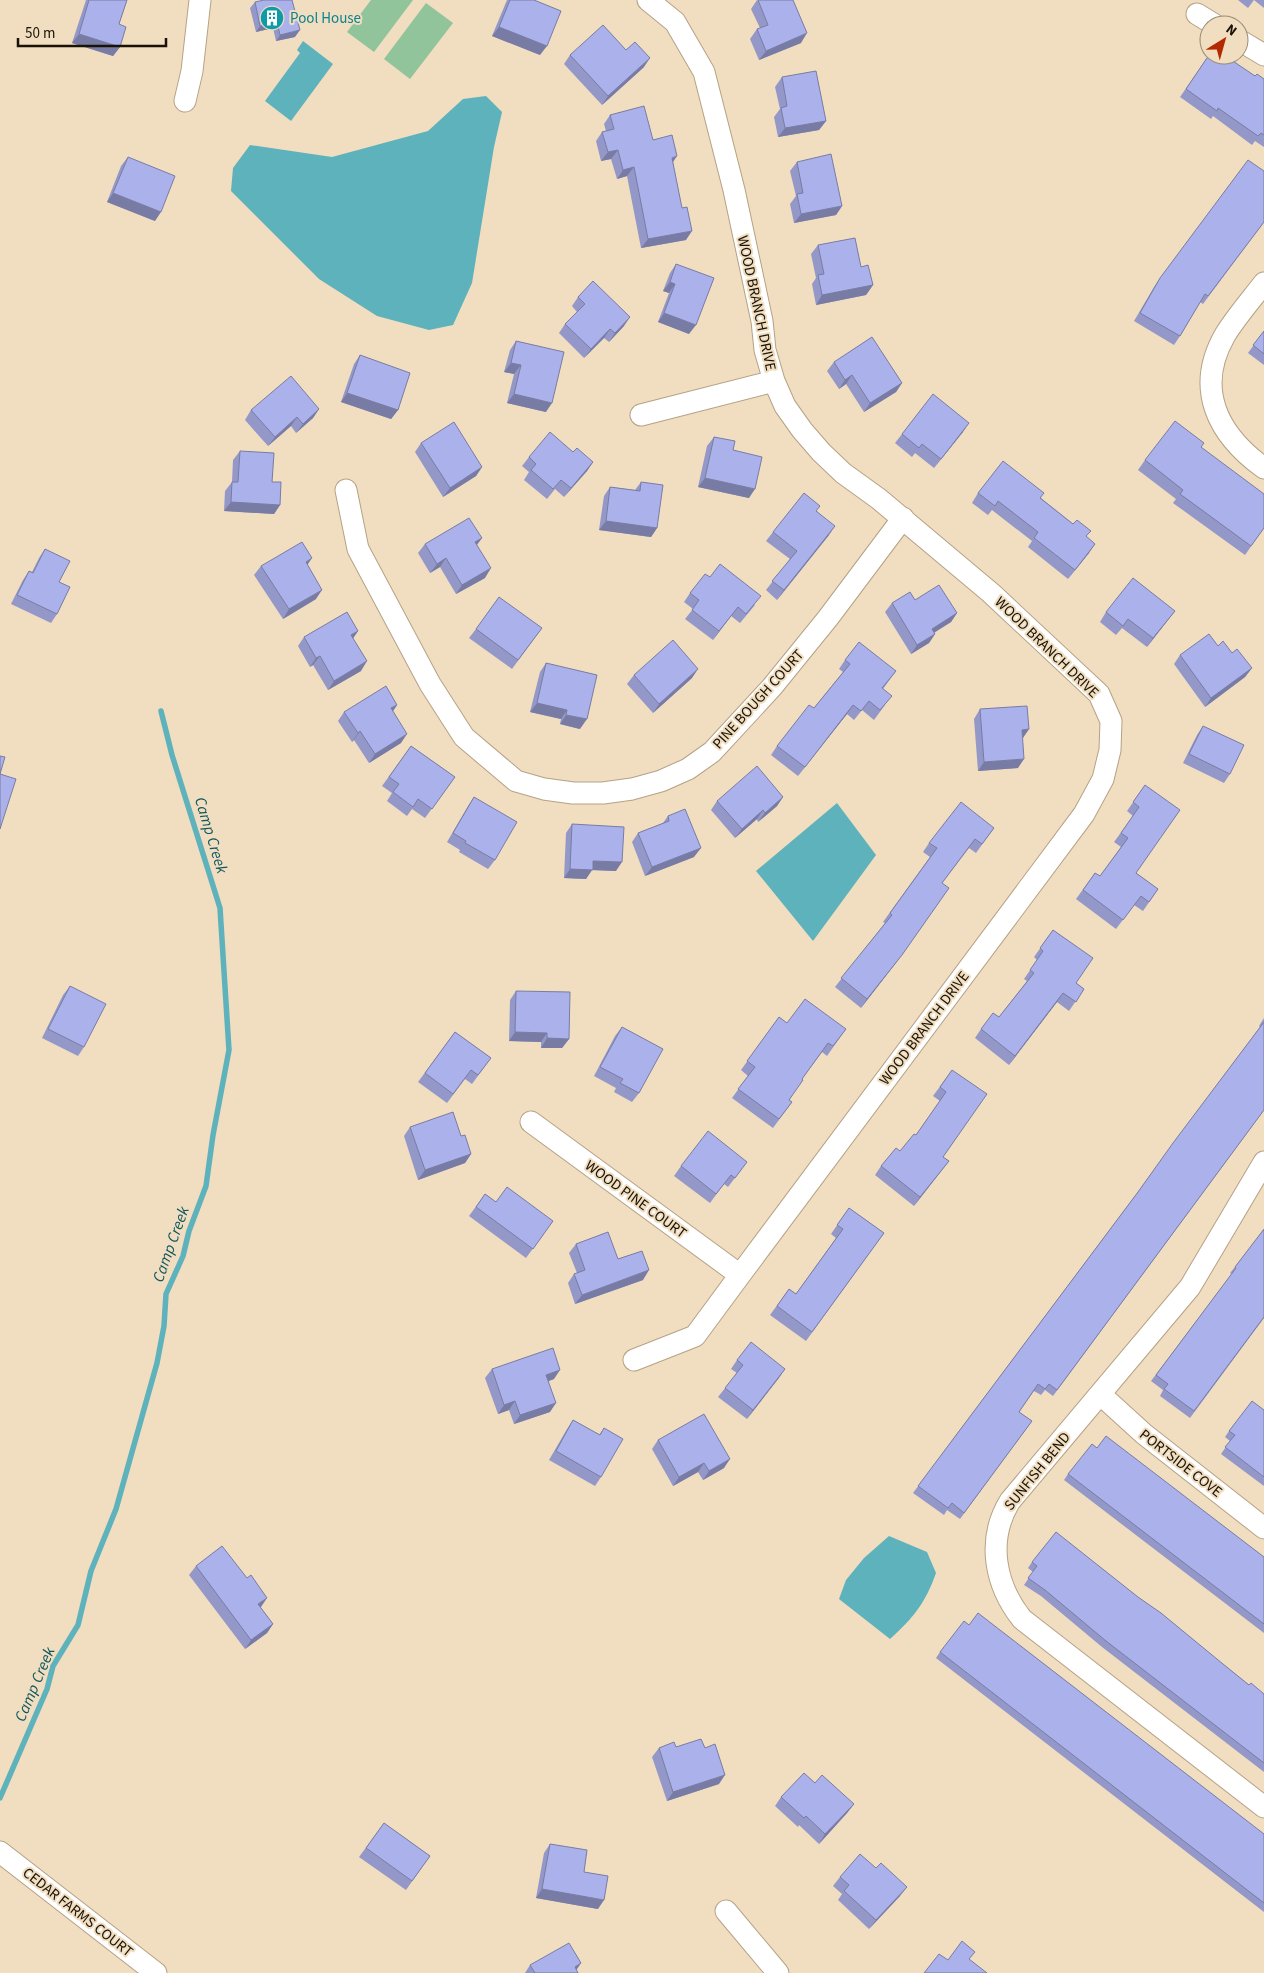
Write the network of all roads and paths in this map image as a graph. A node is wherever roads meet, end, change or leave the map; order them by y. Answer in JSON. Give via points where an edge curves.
{"nodes":[{"id":1,"x":200,"y":0,"type":"edge"},
{"id":2,"x":648,"y":0,"type":"edge"},
{"id":3,"x":1249,"y":46,"type":"edge"},
{"id":4,"x":1264,"y":55,"type":"edge"},
{"id":5,"x":185,"y":101,"type":"dead end"},
{"id":6,"x":1264,"y":282,"type":"edge"},
{"id":7,"x":774,"y":382,"type":"junction"},
{"id":8,"x":641,"y":414,"type":"dead end"},
{"id":9,"x":1264,"y":468,"type":"edge"},
{"id":10,"x":346,"y":490,"type":"dead end"},
{"id":11,"x":903,"y":518,"type":"junction"},
{"id":12,"x":531,"y":1122,"type":"dead end"},
{"id":13,"x":1264,"y":1162,"type":"edge"},
{"id":14,"x":740,"y":1276,"type":"junction"},
{"id":15,"x":634,"y":1360,"type":"dead end"},
{"id":16,"x":1100,"y":1394,"type":"junction"},
{"id":17,"x":1264,"y":1528,"type":"edge"},
{"id":18,"x":1264,"y":1807,"type":"edge"},
{"id":19,"x":0,"y":1852,"type":"edge"},
{"id":20,"x":726,"y":1911,"type":"dead end"},
{"id":21,"x":156,"y":1973,"type":"edge"},
{"id":22,"x":778,"y":1973,"type":"edge"}],
"edges":[{"from":1,"to":5,"type":"street","via":[[192,71]]},
{"from":2,"to":7,"type":"street","name":"WOOD BRANCH DRIVE","via":[[675,22],[704,72],[734,190]]},
{"from":3,"to":4,"type":"street"},
{"from":6,"to":9,"type":"street","via":[[1219,346],[1211,372],[1211,385],[1216,413],[1223,427],[1240,448]]},
{"from":7,"to":8,"type":"street"},
{"from":7,"to":11,"type":"street","name":"WOOD BRANCH DRIVE","via":[[785,406],[821,452],[843,473]]},
{"from":10,"to":11,"type":"street","name":"PINE BOUGH COURT","via":[[358,549],[430,684],[464,738],[516,781],[573,793],[603,793],[661,781],[688,769],[712,752],[772,687]]},
{"from":11,"to":14,"type":"street","name":"WOOD BRANCH DRIVE","via":[[991,593],[1099,694],[1111,720],[1110,750],[1103,779],[1084,814]]},
{"from":12,"to":14,"type":"street","name":"WOOD PINE COURT"},
{"from":13,"to":16,"type":"street","name":"SUNFISH BEND","via":[[1190,1287]]},
{"from":14,"to":15,"type":"street","name":"WOOD BRANCH DRIVE","via":[[695,1336]]},
{"from":16,"to":17,"type":"street","name":"PORTSIDE COVE","via":[[1144,1434]]},
{"from":16,"to":18,"type":"street","name":"SUNFISH BEND","via":[[1015,1494],[1000,1518],[996,1562],[1003,1589],[1014,1609],[1033,1629]]},
{"from":19,"to":21,"type":"street","name":"CEDAR FARMS COURT"},
{"from":20,"to":22,"type":"street"}]}
